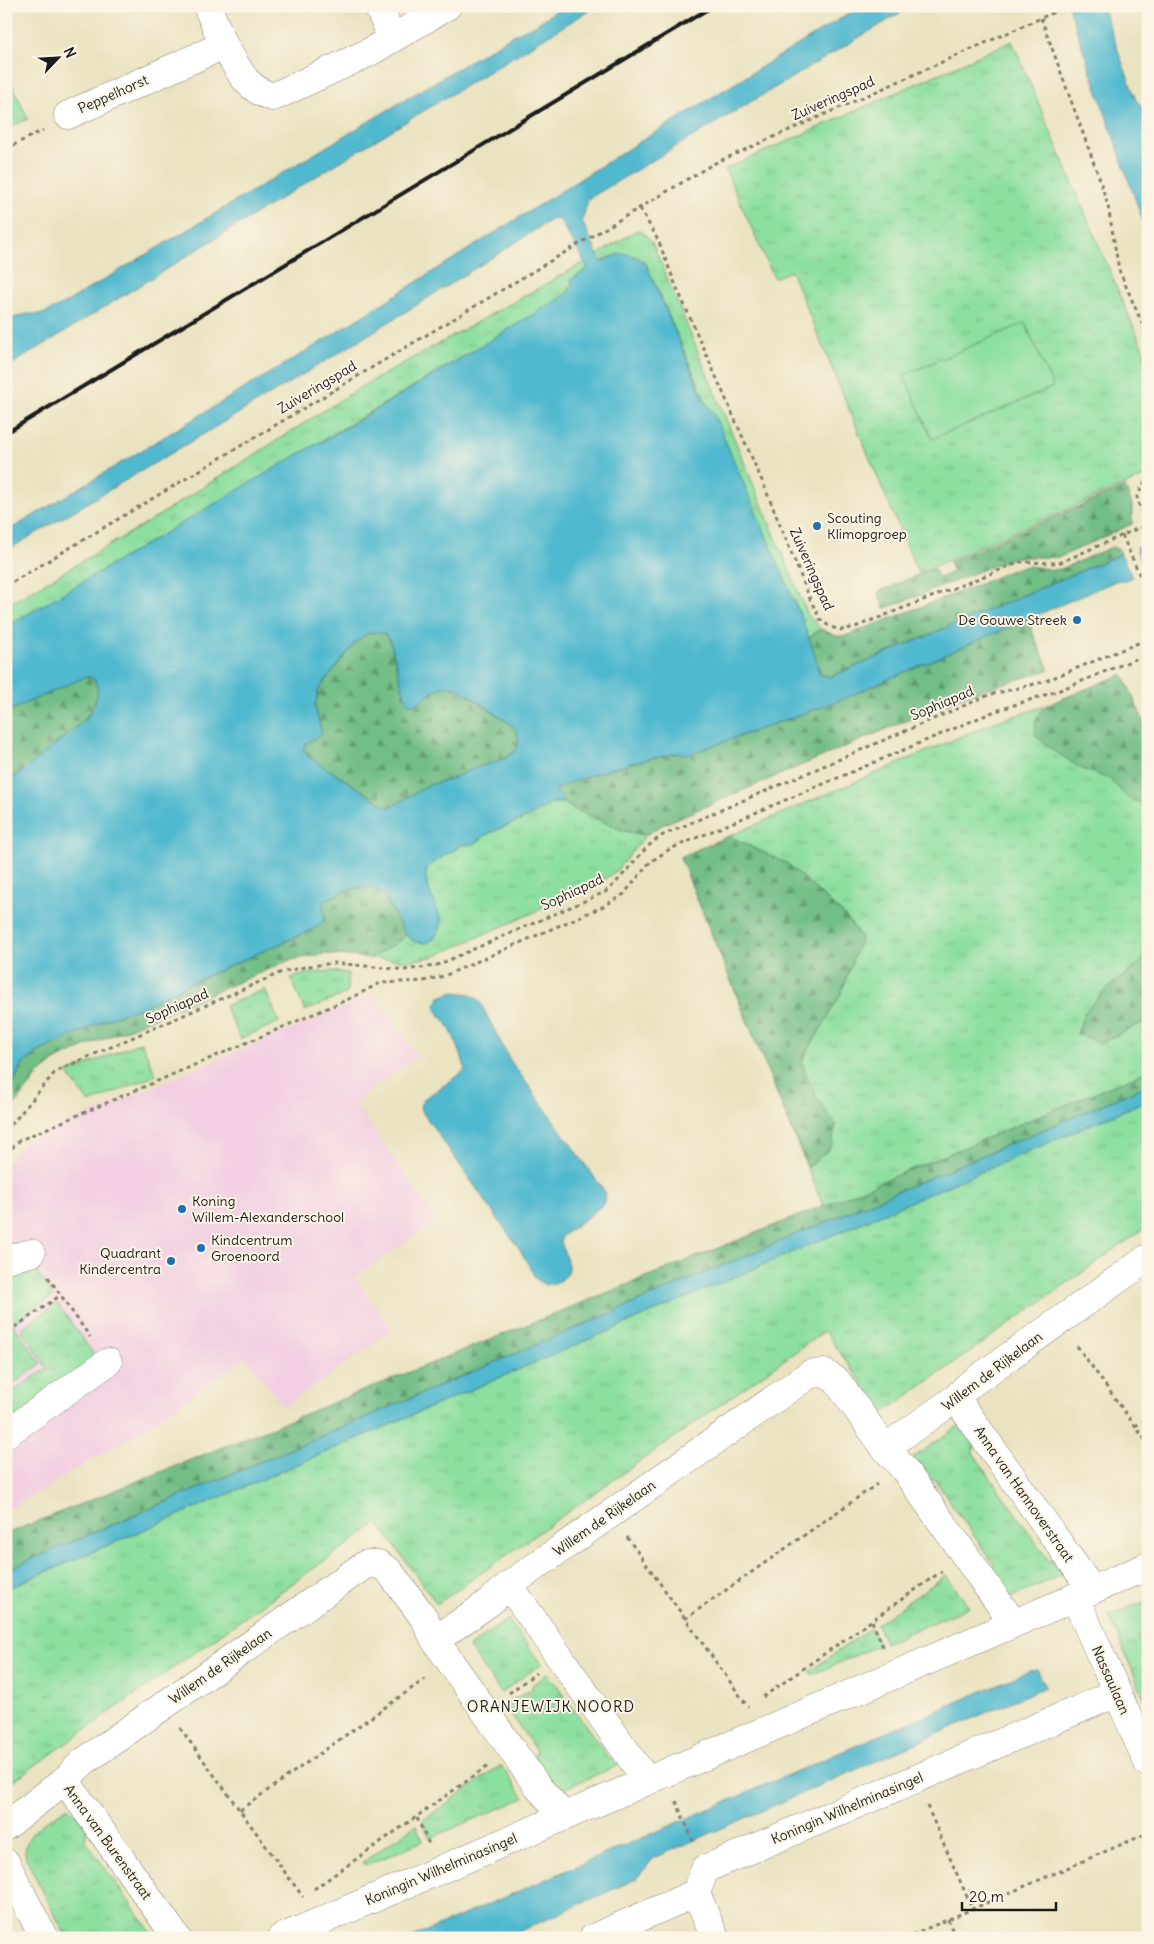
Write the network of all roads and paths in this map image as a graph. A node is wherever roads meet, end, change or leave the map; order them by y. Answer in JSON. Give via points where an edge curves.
{"nodes":[{"id":1,"x":207,"y":6,"type":"edge"},
{"id":2,"x":378,"y":6,"type":"edge"},
{"id":3,"x":447,"y":6,"type":"edge"},
{"id":4,"x":1068,"y":6,"type":"edge"},
{"id":5,"x":1041,"y":18,"type":"junction"},
{"id":6,"x":392,"y":38,"type":"junction"},
{"id":7,"x":224,"y":45,"type":"junction"},
{"id":8,"x":68,"y":115,"type":"joint"},
{"id":9,"x":6,"y":150,"type":"edge"},
{"id":10,"x":640,"y":208,"type":"junction"},
{"id":11,"x":1148,"y":337,"type":"edge"},
{"id":12,"x":1145,"y":481,"type":"dead end"},
{"id":13,"x":1146,"y":524,"type":"edge"},
{"id":14,"x":1122,"y":536,"type":"junction"},
{"id":15,"x":6,"y":586,"type":"edge"},
{"id":16,"x":1148,"y":594,"type":"edge"},
{"id":17,"x":1148,"y":639,"type":"edge"},
{"id":18,"x":1148,"y":654,"type":"edge"},
{"id":19,"x":6,"y":1132,"type":"edge"},
{"id":20,"x":6,"y":1154,"type":"edge"},
{"id":21,"x":6,"y":1217,"type":"edge"},
{"id":22,"x":19,"y":1256,"type":"edge"},
{"id":23,"x":1148,"y":1258,"type":"edge"},
{"id":24,"x":61,"y":1295,"type":"junction"},
{"id":25,"x":1059,"y":1321,"type":"junction"},
{"id":26,"x":15,"y":1327,"type":"dead end"},
{"id":27,"x":108,"y":1362,"type":"joint"},
{"id":28,"x":956,"y":1398,"type":"junction"},
{"id":29,"x":1148,"y":1418,"type":"edge"},
{"id":30,"x":1135,"y":1426,"type":"junction"},
{"id":31,"x":6,"y":1434,"type":"edge"},
{"id":32,"x":1148,"y":1444,"type":"edge"},
{"id":33,"x":893,"y":1457,"type":"junction"},
{"id":34,"x":611,"y":1514,"type":"junction"},
{"id":35,"x":965,"y":1555,"type":"junction"},
{"id":36,"x":1148,"y":1566,"type":"edge"},
{"id":37,"x":508,"y":1585,"type":"junction"},
{"id":38,"x":1084,"y":1594,"type":"junction"},
{"id":39,"x":685,"y":1618,"type":"junction"},
{"id":40,"x":1013,"y":1623,"type":"junction"},
{"id":41,"x":442,"y":1651,"type":"junction"},
{"id":42,"x":559,"y":1657,"type":"junction"},
{"id":43,"x":1116,"y":1693,"type":"junction"},
{"id":44,"x":164,"y":1705,"type":"junction"},
{"id":45,"x":748,"y":1707,"type":"junction"},
{"id":46,"x":484,"y":1711,"type":"junction"},
{"id":47,"x":760,"y":1732,"type":"junction"},
{"id":48,"x":1142,"y":1735,"type":"edge"},
{"id":49,"x":511,"y":1750,"type":"junction"},
{"id":50,"x":1148,"y":1763,"type":"edge"},
{"id":51,"x":915,"y":1779,"type":"junction"},
{"id":52,"x":65,"y":1780,"type":"junction"},
{"id":53,"x":647,"y":1781,"type":"junction"},
{"id":54,"x":673,"y":1795,"type":"dead end"},
{"id":55,"x":240,"y":1810,"type":"junction"},
{"id":56,"x":564,"y":1816,"type":"junction"},
{"id":57,"x":6,"y":1826,"type":"edge"},
{"id":58,"x":1148,"y":1833,"type":"edge"},
{"id":59,"x":694,"y":1844,"type":"dead end"},
{"id":60,"x":6,"y":1863,"type":"edge"},
{"id":61,"x":13,"y":1892,"type":"edge"},
{"id":62,"x":696,"y":1893,"type":"junction"},
{"id":63,"x":303,"y":1897,"type":"junction"},
{"id":64,"x":972,"y":1908,"type":"junction"},
{"id":65,"x":948,"y":1919,"type":"junction"},
{"id":66,"x":314,"y":1923,"type":"junction"},
{"id":67,"x":44,"y":1938,"type":"edge"},
{"id":68,"x":177,"y":1938,"type":"edge"},
{"id":69,"x":281,"y":1938,"type":"edge"},
{"id":70,"x":593,"y":1938,"type":"edge"},
{"id":71,"x":715,"y":1938,"type":"edge"},
{"id":72,"x":904,"y":1938,"type":"edge"},
{"id":73,"x":956,"y":1938,"type":"edge"}],
"edges":[{"from":1,"to":7,"type":"street"},
{"from":2,"to":6,"type":"street"},
{"from":3,"to":6,"type":"street"},
{"from":4,"to":5,"type":"path","name":"Zuiveringspad"},
{"from":5,"to":10,"type":"path","name":"Zuiveringspad","via":[[713,164]]},
{"from":5,"to":11,"type":"path","via":[[1108,206],[1119,270]]},
{"from":6,"to":7,"type":"street","via":[[273,96],[259,93],[248,83]]},
{"from":7,"to":8,"type":"street","name":"Peppelhorst"},
{"from":8,"to":9,"type":"path","name":"Peppelhorst"},
{"from":10,"to":14,"type":"path","name":"Zuiveringspad","via":[[658,240],[810,599],[820,619],[830,626],[842,630],[855,627],[1020,562],[1060,563]]},
{"from":10,"to":15,"type":"path","name":"Zuiveringspad"},
{"from":12,"to":13,"type":"path","via":[[1137,497]]},
{"from":13,"to":14,"type":"path","name":"Zuiveringspad"},
{"from":14,"to":16,"type":"path"},
{"from":17,"to":19,"type":"path","name":"Sophiapad","via":[[1043,682],[989,695],[654,839],[605,892],[435,966],[406,970],[335,963],[273,976],[56,1071]]},
{"from":18,"to":20,"type":"path","name":"Sophiapad","via":[[1060,690],[993,712],[670,849],[650,862],[624,894],[604,906],[444,976],[424,981],[380,983],[20,1140]]},
{"from":21,"to":22,"type":"path"},
{"from":22,"to":24,"type":"path"},
{"from":23,"to":25,"type":"street","name":"Willem de Rijkelaan"},
{"from":24,"to":26,"type":"path"},
{"from":24,"to":27,"type":"path"},
{"from":25,"to":28,"type":"street","name":"Willem de Rijkelaan","via":[[969,1385]]},
{"from":25,"to":30,"type":"path"},
{"from":27,"to":31,"type":"street"},
{"from":28,"to":33,"type":"street","name":"Willem de Rijkelaan"},
{"from":28,"to":38,"type":"street","name":"Anna van Hannoverstraat"},
{"from":29,"to":30,"type":"path"},
{"from":30,"to":32,"type":"path"},
{"from":33,"to":34,"type":"street","name":"Willem de Rijkelaan","via":[[836,1380],[824,1373],[810,1374]]},
{"from":33,"to":35,"type":"street"},
{"from":33,"to":39,"type":"path"},
{"from":34,"to":37,"type":"street","name":"Willem de Rijkelaan"},
{"from":34,"to":39,"type":"path"},
{"from":35,"to":40,"type":"street"},
{"from":35,"to":45,"type":"path"},
{"from":36,"to":38,"type":"street","name":"Koningin Wilhelminasingel"},
{"from":37,"to":41,"type":"street","name":"Willem de Rijkelaan"},
{"from":37,"to":42,"type":"street"},
{"from":38,"to":40,"type":"street","name":"Koningin Wilhelminasingel"},
{"from":38,"to":43,"type":"street","name":"Nassaulaan"},
{"from":39,"to":45,"type":"path"},
{"from":40,"to":47,"type":"street","name":"Koningin Wilhelminasingel"},
{"from":41,"to":44,"type":"street","name":"Willem de Rijkelaan","via":[[424,1618],[389,1571],[378,1564],[366,1564]]},
{"from":41,"to":46,"type":"street"},
{"from":41,"to":55,"type":"path"},
{"from":42,"to":46,"type":"path"},
{"from":42,"to":53,"type":"street"},
{"from":43,"to":48,"type":"street","name":"Nassaulaan"},
{"from":43,"to":51,"type":"street","name":"Koningin Wilhelminasingel"},
{"from":44,"to":52,"type":"street","name":"Willem de Rijkelaan","via":[[83,1762]]},
{"from":44,"to":55,"type":"path"},
{"from":45,"to":47,"type":"path"},
{"from":46,"to":49,"type":"street"},
{"from":47,"to":53,"type":"street","name":"Koningin Wilhelminasingel"},
{"from":48,"to":50,"type":"street","name":"Nassaulaan"},
{"from":49,"to":56,"type":"street"},
{"from":49,"to":63,"type":"path"},
{"from":51,"to":62,"type":"street","name":"Koningin Wilhelminasingel","via":[[705,1869]]},
{"from":51,"to":64,"type":"path"},
{"from":52,"to":57,"type":"street","name":"Anna van Burenstraat"},
{"from":52,"to":68,"type":"street","name":"Anna van Burenstraat"},
{"from":53,"to":56,"type":"street","name":"Koningin Wilhelminasingel"},
{"from":54,"to":59,"type":"path"},
{"from":55,"to":63,"type":"path"},
{"from":56,"to":66,"type":"street","name":"Koningin Wilhelminasingel"},
{"from":58,"to":64,"type":"path"},
{"from":60,"to":61,"type":"street"},
{"from":61,"to":67,"type":"street"},
{"from":62,"to":70,"type":"street"},
{"from":62,"to":71,"type":"street"},
{"from":63,"to":66,"type":"path"},
{"from":64,"to":65,"type":"path"},
{"from":65,"to":72,"type":"path"},
{"from":65,"to":73,"type":"path"},
{"from":66,"to":69,"type":"street","name":"Koningin Wilhelminasingel"}]}
